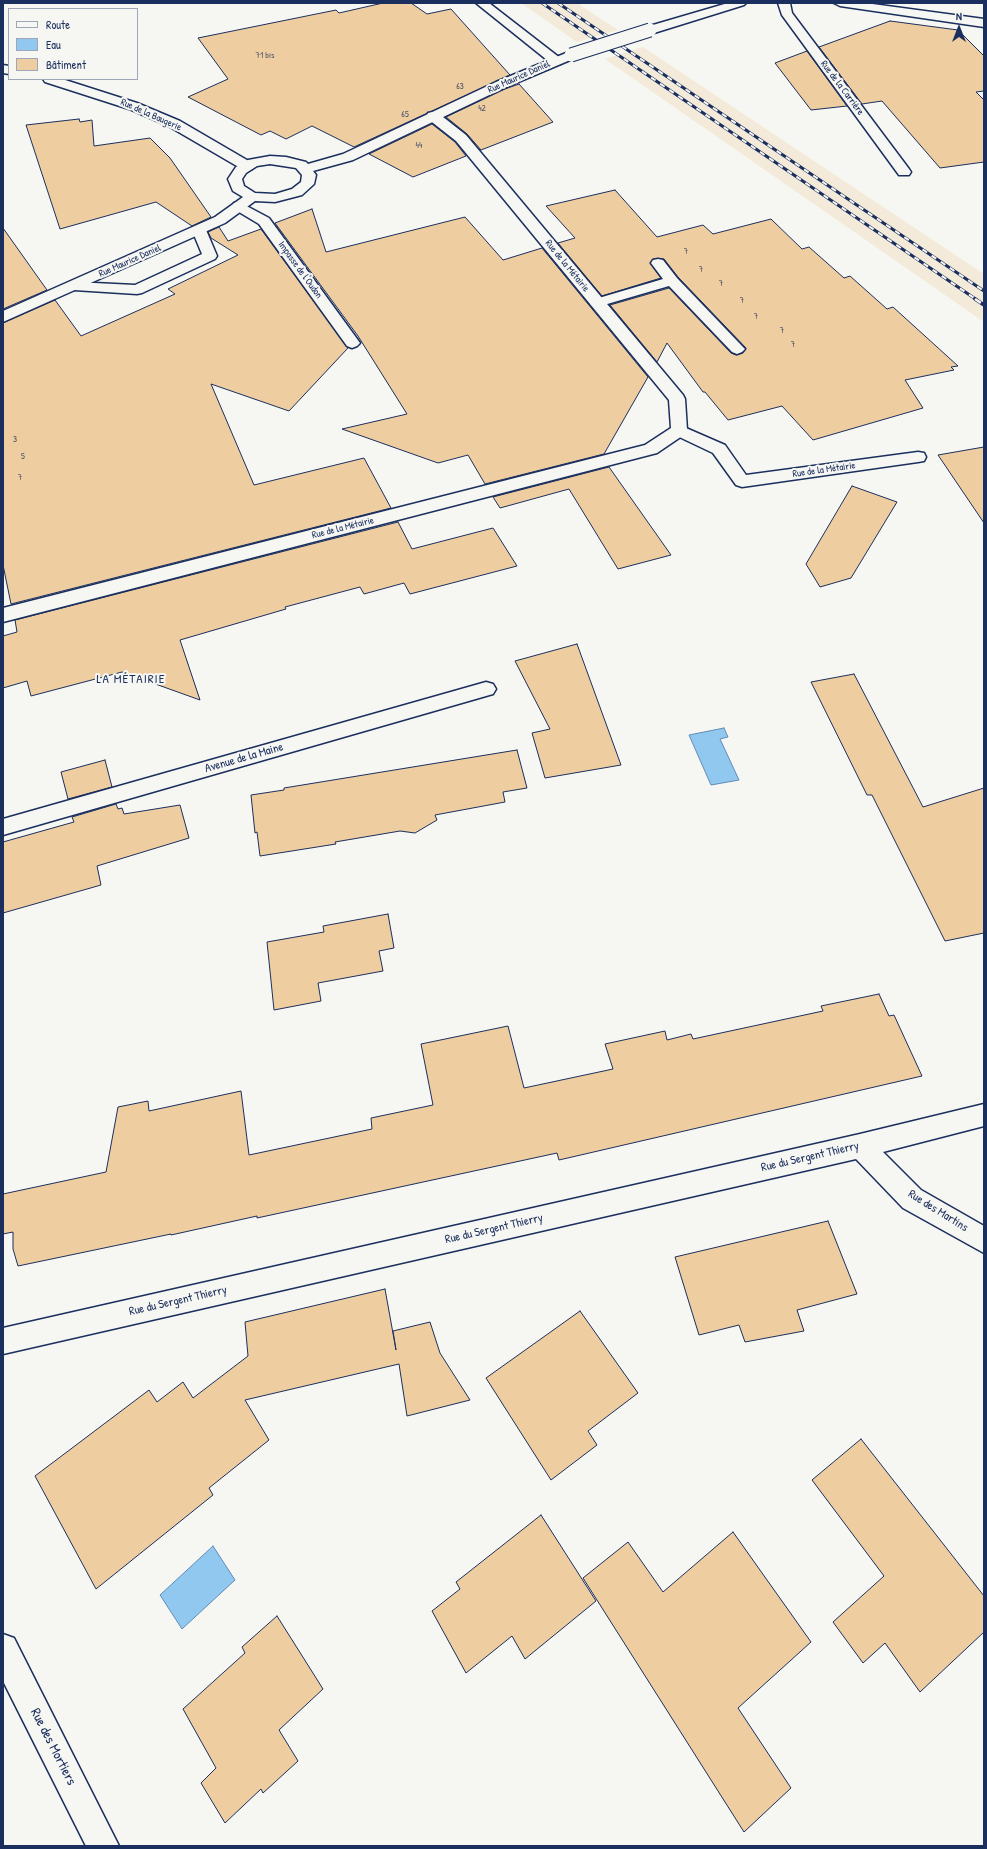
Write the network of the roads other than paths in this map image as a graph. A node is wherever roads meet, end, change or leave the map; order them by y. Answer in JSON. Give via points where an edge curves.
{"nodes":[{"id":1,"x":482,"y":3,"type":"edge"},
{"id":2,"x":740,"y":3,"type":"edge"},
{"id":3,"x":784,"y":3,"type":"edge"},
{"id":4,"x":840,"y":3,"type":"edge"},
{"id":5,"x":984,"y":23,"type":"edge"},
{"id":6,"x":556,"y":61,"type":"junction"},
{"id":7,"x":52,"y":80,"type":"edge"},
{"id":8,"x":433,"y":116,"type":"junction"},
{"id":9,"x":247,"y":166,"type":"junction"},
{"id":10,"x":306,"y":169,"type":"junction"},
{"id":11,"x":904,"y":172,"type":"dead end"},
{"id":12,"x":252,"y":197,"type":"junction"},
{"id":13,"x":239,"y":206,"type":"junction"},
{"id":14,"x":198,"y":230,"type":"junction"},
{"id":15,"x":658,"y":263,"type":"dead end"},
{"id":16,"x":672,"y":281,"type":"junction"},
{"id":17,"x":74,"y":286,"type":"junction"},
{"id":18,"x":597,"y":303,"type":"junction"},
{"id":19,"x":3,"y":317,"type":"edge"},
{"id":20,"x":352,"y":343,"type":"dead end"},
{"id":21,"x":737,"y":349,"type":"dead end"},
{"id":22,"x":679,"y":430,"type":"junction"},
{"id":23,"x":918,"y":457,"type":"dead end"},
{"id":24,"x":3,"y":615,"type":"edge"},
{"id":25,"x":486,"y":689,"type":"dead end"},
{"id":26,"x":3,"y":827,"type":"edge"},
{"id":27,"x":984,"y":1115,"type":"edge"},
{"id":28,"x":860,"y":1146,"type":"junction"},
{"id":29,"x":984,"y":1240,"type":"edge"},
{"id":30,"x":3,"y":1340,"type":"edge"},
{"id":31,"x":3,"y":1649,"type":"edge"},
{"id":32,"x":103,"y":1846,"type":"edge"}],
"edges":[{"from":1,"to":6,"type":"street"},
{"from":2,"to":6,"type":"street","name":"Rue Maurice Daniel","bridge":true},
{"from":3,"to":11,"type":"street","name":"Rue de la Carrière","via":[[786,13]]},
{"from":4,"to":5,"type":"street"},
{"from":6,"to":8,"type":"street","name":"Rue Maurice Daniel"},
{"from":7,"to":9,"type":"street","name":"Rue de la Baugerie","via":[[133,106],[175,124]]},
{"from":8,"to":10,"type":"street","name":"Rue Maurice Daniel","via":[[348,157]]},
{"from":8,"to":18,"type":"street","name":"Rue de la Métairie","via":[[461,138]]},
{"from":9,"to":10,"type":"street","via":[[262,161],[279,160],[295,163]]},
{"from":9,"to":12,"type":"street","via":[[238,173],[235,184]]},
{"from":10,"to":12,"type":"street","via":[[309,181],[297,192],[275,198]]},
{"from":12,"to":13,"type":"street","name":"Rue Maurice Daniel"},
{"from":13,"to":14,"type":"street","name":"Rue Maurice Daniel","via":[[220,220]]},
{"from":13,"to":20,"type":"street","name":"Impasse de l'Oudon","via":[[264,221]]},
{"from":14,"to":17,"type":"street","name":"Rue Maurice Daniel"},
{"from":14,"to":17,"type":"street","via":[[210,256],[137,290]]},
{"from":15,"to":16,"type":"street"},
{"from":16,"to":18,"type":"street"},
{"from":16,"to":21,"type":"street"},
{"from":17,"to":19,"type":"street","name":"Rue Maurice Daniel"},
{"from":18,"to":22,"type":"street","name":"Rue de la Métairie","via":[[677,399]]},
{"from":22,"to":23,"type":"street","name":"Rue de la Métairie","via":[[718,449],[742,481]]},
{"from":22,"to":24,"type":"street","name":"Rue de la Métairie","via":[[651,449]]},
{"from":25,"to":26,"type":"street","name":"Avenue de la Maine"},
{"from":27,"to":28,"type":"street","name":"Rue du Sergent Thierry"},
{"from":28,"to":29,"type":"street","name":"Rue des Martins","via":[[912,1198]]},
{"from":28,"to":30,"type":"street","name":"Rue du Sergent Thierry"},
{"from":31,"to":32,"type":"street","name":"Rue des Mortiers"}]}
